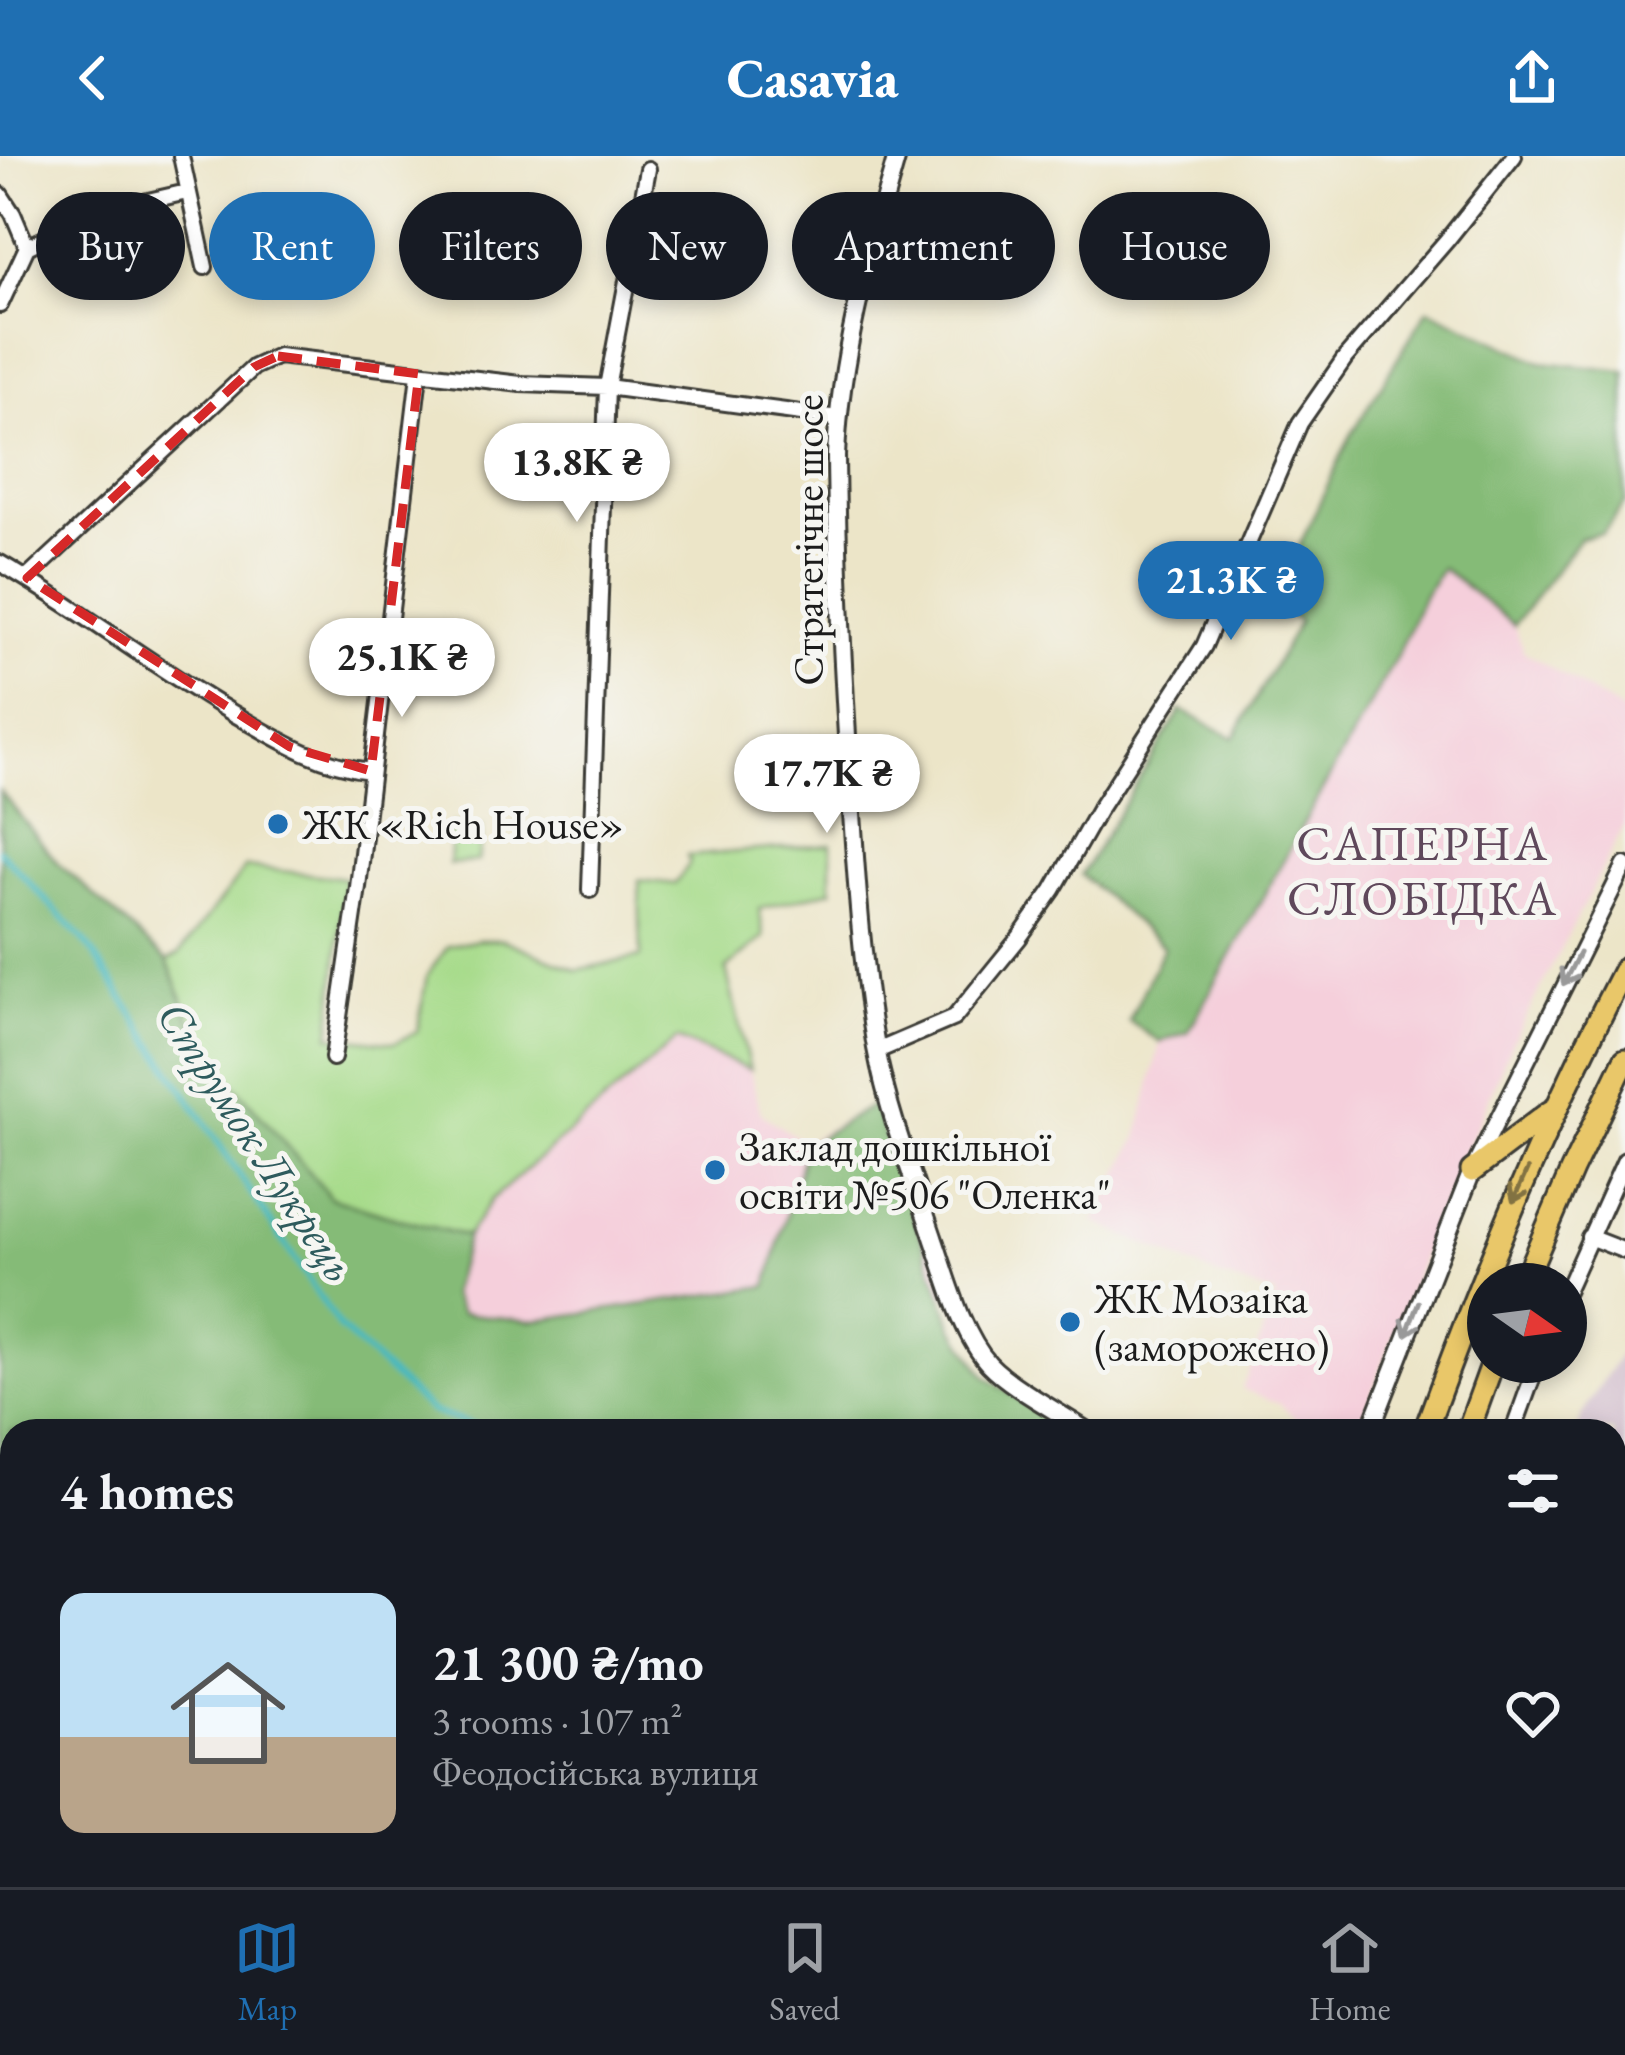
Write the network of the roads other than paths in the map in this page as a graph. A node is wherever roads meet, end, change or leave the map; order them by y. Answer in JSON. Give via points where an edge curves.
{"nodes":[{"id":1,"x":182,"y":156,"type":"edge"},
{"id":2,"x":897,"y":156,"type":"edge"},
{"id":3,"x":1514,"y":156,"type":"edge"},
{"id":4,"x":648,"y":169,"type":"dead end"},
{"id":5,"x":187,"y":191,"type":"junction"},
{"id":6,"x":0,"y":194,"type":"edge"},
{"id":7,"x":27,"y":247,"type":"junction"},
{"id":8,"x":205,"y":267,"type":"dead end"},
{"id":9,"x":0,"y":305,"type":"edge"},
{"id":10,"x":419,"y":374,"type":"junction"},
{"id":11,"x":607,"y":387,"type":"junction"},
{"id":12,"x":838,"y":418,"type":"junction"},
{"id":13,"x":0,"y":563,"type":"edge"},
{"id":14,"x":27,"y":578,"type":"junction"},
{"id":15,"x":371,"y":771,"type":"junction"},
{"id":16,"x":1625,"y":866,"type":"edge"},
{"id":17,"x":590,"y":890,"type":"dead end"},
{"id":18,"x":1625,"y":968,"type":"edge"},
{"id":19,"x":877,"y":1051,"type":"junction"},
{"id":20,"x":333,"y":1058,"type":"dead end"},
{"id":21,"x":1625,"y":1060,"type":"edge"},
{"id":22,"x":1555,"y":1108,"type":"junction"},
{"id":23,"x":1625,"y":1160,"type":"edge"},
{"id":24,"x":1472,"y":1172,"type":"junction"},
{"id":25,"x":1589,"y":1237,"type":"junction"},
{"id":26,"x":1625,"y":1251,"type":"edge"},
{"id":27,"x":1532,"y":1263,"type":"edge"},
{"id":28,"x":1578,"y":1263,"type":"edge"},
{"id":29,"x":1485,"y":1383,"type":"edge"},
{"id":30,"x":1530,"y":1383,"type":"edge"},
{"id":31,"x":1069,"y":1419,"type":"edge"},
{"id":32,"x":1375,"y":1419,"type":"edge"},
{"id":33,"x":1429,"y":1419,"type":"edge"},
{"id":34,"x":1472,"y":1419,"type":"edge"},
{"id":35,"x":1517,"y":1419,"type":"edge"}],
"edges":[{"from":1,"to":5,"type":"street"},
{"from":2,"to":12,"type":"street","name":"Стратегічне шосе","via":[[861,286]]},
{"from":3,"to":19,"type":"street","via":[[1300,423],[1204,646],[1019,938],[954,1018]]},
{"from":4,"to":11,"type":"street"},
{"from":5,"to":7,"type":"street","via":[[122,206]]},
{"from":5,"to":8,"type":"street"},
{"from":6,"to":7,"type":"street"},
{"from":7,"to":9,"type":"street"},
{"from":10,"to":11,"type":"street"},
{"from":10,"to":14,"type":"street","via":[[278,356],[254,367]]},
{"from":10,"to":15,"type":"street"},
{"from":11,"to":12,"type":"street"},
{"from":11,"to":17,"type":"street"},
{"from":12,"to":19,"type":"street","name":"Стратегічне шосе","via":[[847,729]]},
{"from":13,"to":14,"type":"street"},
{"from":14,"to":15,"type":"street","via":[[290,747]]},
{"from":15,"to":20,"type":"street"},
{"from":16,"to":24,"type":"street","one_way":true},
{"from":18,"to":22,"type":"main road"},
{"from":19,"to":31,"type":"street","name":"Стратегічне шосе","via":[[964,1323],[989,1364]]},
{"from":21,"to":27,"type":"main road"},
{"from":22,"to":24,"type":"main road"},
{"from":22,"to":33,"type":"main road","one_way":true},
{"from":23,"to":25,"type":"street"},
{"from":24,"to":32,"type":"street","one_way":true},
{"from":25,"to":26,"type":"street"},
{"from":25,"to":28,"type":"street"},
{"from":29,"to":34,"type":"main road"},
{"from":30,"to":35,"type":"street"}]}
